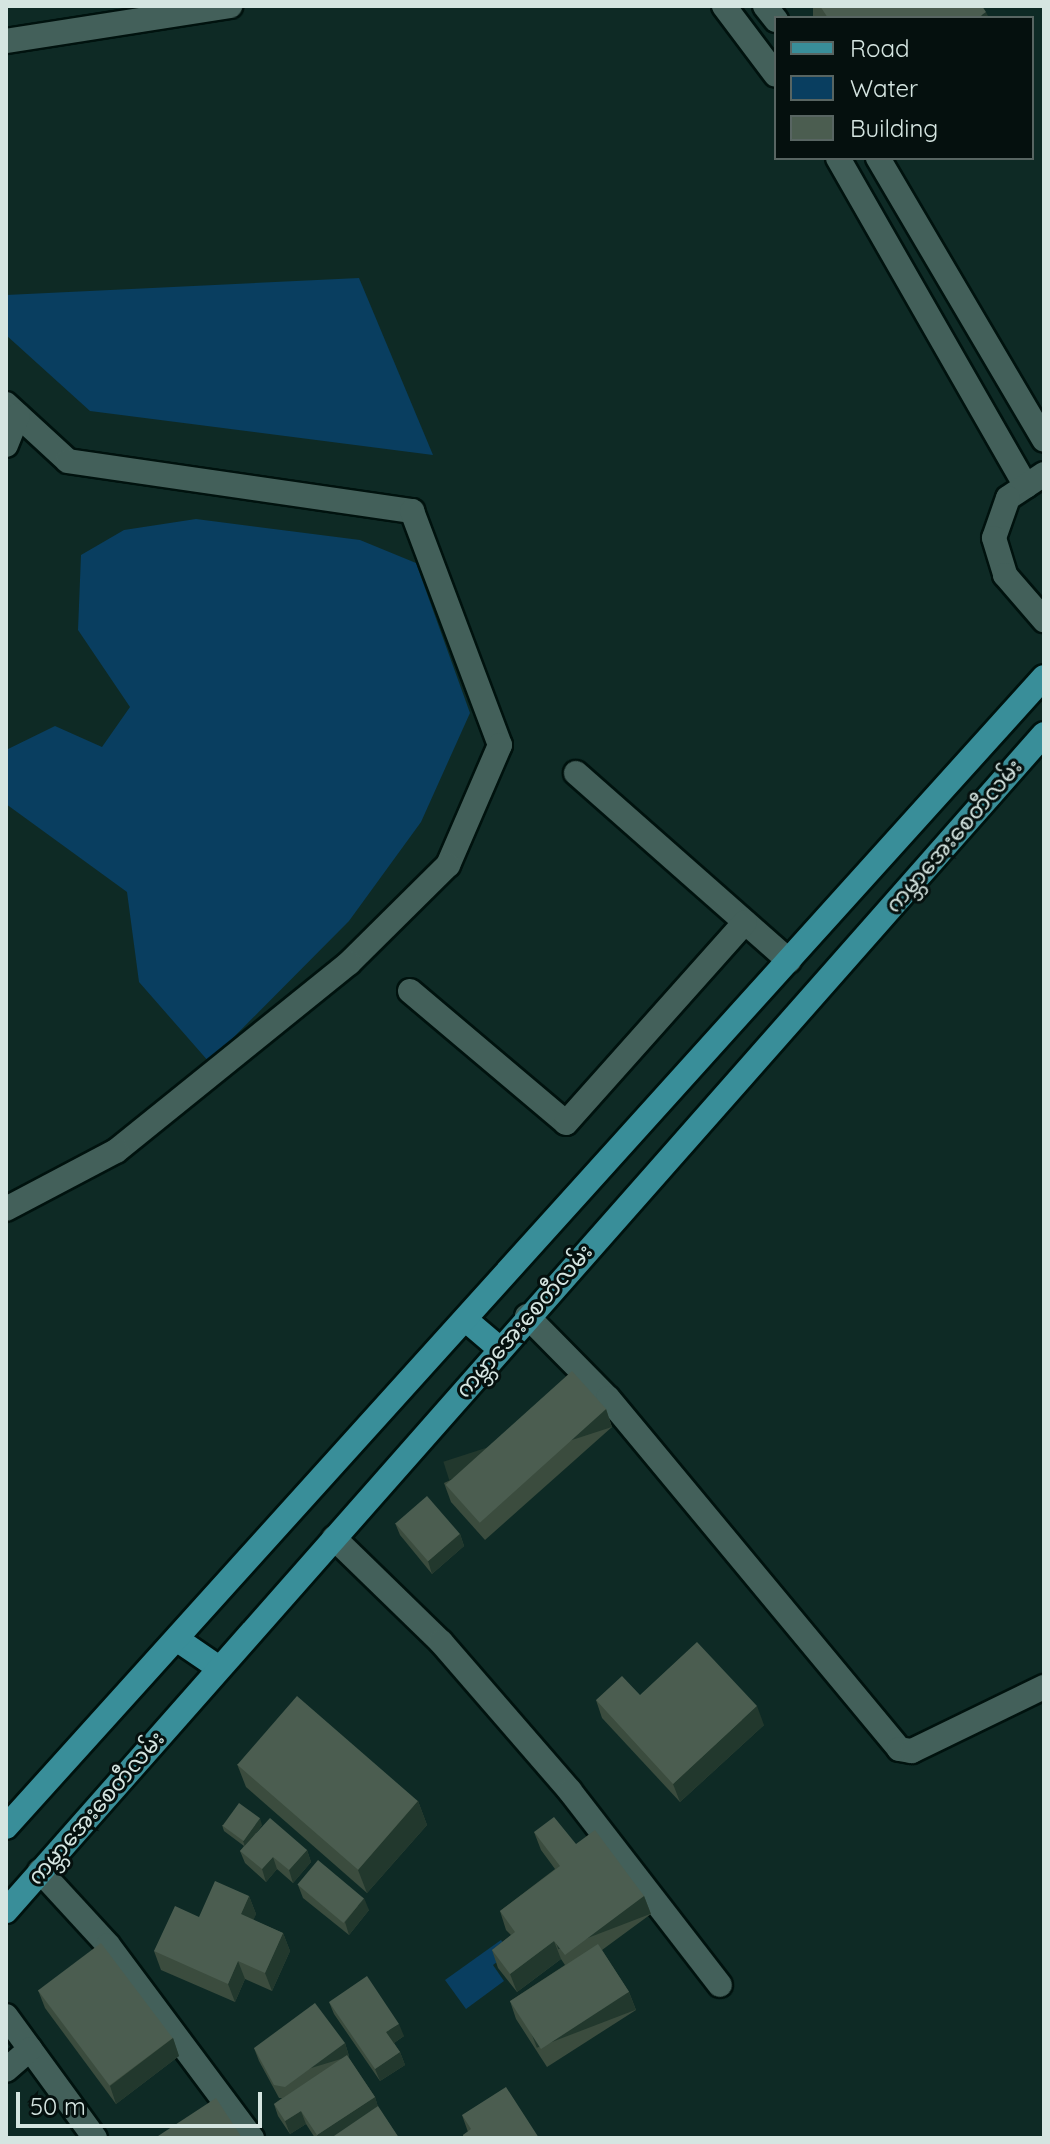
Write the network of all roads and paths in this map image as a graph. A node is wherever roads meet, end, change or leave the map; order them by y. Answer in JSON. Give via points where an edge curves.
{"nodes":[{"id":1,"x":230,"y":6,"type":"edge"},
{"id":2,"x":724,"y":6,"type":"edge"},
{"id":3,"x":6,"y":41,"type":"edge"},
{"id":4,"x":774,"y":72,"type":"edge"},
{"id":5,"x":839,"y":160,"type":"edge"},
{"id":6,"x":879,"y":160,"type":"edge"},
{"id":7,"x":12,"y":409,"type":"edge"},
{"id":8,"x":1044,"y":440,"type":"edge"},
{"id":9,"x":6,"y":445,"type":"edge"},
{"id":10,"x":1035,"y":480,"type":"edge"},
{"id":11,"x":1044,"y":620,"type":"edge"},
{"id":12,"x":1044,"y":677,"type":"edge"},
{"id":13,"x":1044,"y":734,"type":"edge"},
{"id":14,"x":576,"y":773,"type":"dead end"},
{"id":15,"x":745,"y":922,"type":"junction"},
{"id":16,"x":809,"y":939,"type":"junction"},
{"id":17,"x":789,"y":961,"type":"junction"},
{"id":18,"x":837,"y":968,"type":"junction"},
{"id":19,"x":410,"y":991,"type":"dead end"},
{"id":20,"x":6,"y":1209,"type":"edge"},
{"id":21,"x":527,"y":1316,"type":"junction"},
{"id":22,"x":466,"y":1320,"type":"junction"},
{"id":23,"x":500,"y":1349,"type":"junction"},
{"id":24,"x":334,"y":1538,"type":"junction"},
{"id":25,"x":178,"y":1640,"type":"junction"},
{"id":26,"x":219,"y":1668,"type":"junction"},
{"id":27,"x":1044,"y":1687,"type":"edge"},
{"id":28,"x":6,"y":1827,"type":"edge"},
{"id":29,"x":40,"y":1871,"type":"junction"},
{"id":30,"x":6,"y":1911,"type":"edge"},
{"id":31,"x":720,"y":1985,"type":"dead end"},
{"id":32,"x":6,"y":2016,"type":"edge"},
{"id":33,"x":30,"y":2049,"type":"junction"},
{"id":34,"x":6,"y":2070,"type":"edge"},
{"id":35,"x":95,"y":2138,"type":"edge"},
{"id":36,"x":252,"y":2138,"type":"edge"}],
"edges":[{"from":1,"to":3,"type":"street"},
{"from":2,"to":4,"type":"street"},
{"from":5,"to":10,"type":"street"},
{"from":6,"to":8,"type":"street"},
{"from":7,"to":9,"type":"street"},
{"from":7,"to":20,"type":"street","via":[[68,461],[412,511],[500,745],[448,865],[349,963],[116,1151]]},
{"from":10,"to":11,"type":"street","via":[[1008,498],[994,538],[1005,575]]},
{"from":12,"to":16,"type":"main road","name":"ကမ္ဘာအေးစေတီလမ်း"},
{"from":13,"to":18,"type":"main road","name":"ကမ္ဘာအေးစေတီလမ်း"},
{"from":14,"to":15,"type":"street"},
{"from":15,"to":17,"type":"street"},
{"from":15,"to":19,"type":"street","via":[[566,1123]]},
{"from":16,"to":17,"type":"main road","name":"ကမ္ဘာအေးစေတီလမ်း"},
{"from":16,"to":18,"type":"main road"},
{"from":17,"to":22,"type":"main road","name":"ကမ္ဘာအေးစေတီလမ်း"},
{"from":18,"to":21,"type":"main road","name":"ကမ္ဘာအေးစေတီလမ်း"},
{"from":21,"to":23,"type":"main road","name":"ကမ္ဘာအေးစေတီလမ်း"},
{"from":21,"to":27,"type":"street","via":[[608,1398],[899,1749],[912,1751]]},
{"from":22,"to":23,"type":"main road"},
{"from":22,"to":25,"type":"main road","name":"ကမ္ဘာအေးစေတီလမ်း"},
{"from":23,"to":24,"type":"main road","name":"ကမ္ဘာအေးစေတီလမ်း"},
{"from":24,"to":26,"type":"main road","name":"ကမ္ဘာအေးစေတီလမ်း"},
{"from":24,"to":31,"type":"street","via":[[441,1642],[570,1791]]},
{"from":25,"to":26,"type":"main road"},
{"from":25,"to":28,"type":"main road","name":"ကမ္ဘာအေးစေတီလမ်း"},
{"from":26,"to":29,"type":"main road","name":"ကမ္ဘာအေးစေတီလမ်း"},
{"from":29,"to":30,"type":"main road","name":"ကမ္ဘာအေးစေတီလမ်း"},
{"from":29,"to":36,"type":"street","via":[[108,1945]]},
{"from":32,"to":33,"type":"street"},
{"from":33,"to":34,"type":"street"},
{"from":33,"to":35,"type":"street"}]}
